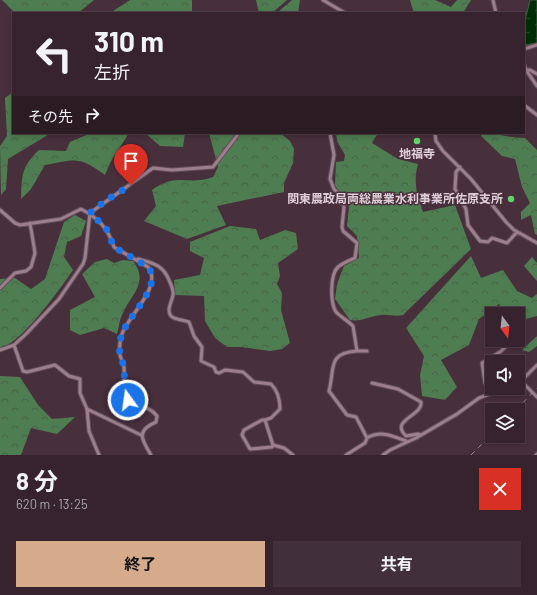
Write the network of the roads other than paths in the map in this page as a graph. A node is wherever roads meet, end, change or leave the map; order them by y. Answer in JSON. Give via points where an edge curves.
{"nodes":[{"id":1,"x":322,"y":0,"type":"edge"},
{"id":2,"x":493,"y":0,"type":"edge"},
{"id":3,"x":343,"y":12,"type":"edge"},
{"id":4,"x":496,"y":12,"type":"edge"},
{"id":5,"x":537,"y":45,"type":"edge"},
{"id":6,"x":525,"y":49,"type":"edge"},
{"id":7,"x":525,"y":67,"type":"edge"},
{"id":8,"x":526,"y":70,"type":"junction"},
{"id":9,"x":537,"y":74,"type":"edge"},
{"id":10,"x":537,"y":86,"type":"edge"},
{"id":11,"x":525,"y":106,"type":"edge"},
{"id":12,"x":537,"y":115,"type":"edge"},
{"id":13,"x":238,"y":134,"type":"edge"},
{"id":14,"x":330,"y":134,"type":"edge"},
{"id":15,"x":435,"y":134,"type":"edge"},
{"id":16,"x":460,"y":166,"type":"junction"},
{"id":17,"x":0,"y":210,"type":"edge"},
{"id":18,"x":90,"y":213,"type":"junction"},
{"id":19,"x":30,"y":223,"type":"junction"},
{"id":20,"x":517,"y":232,"type":"junction"},
{"id":21,"x":537,"y":243,"type":"edge"},
{"id":22,"x":134,"y":258,"type":"junction"},
{"id":23,"x":0,"y":288,"type":"edge"},
{"id":24,"x":14,"y":345,"type":"junction"},
{"id":25,"x":505,"y":347,"type":"edge"},
{"id":26,"x":0,"y":350,"type":"edge"},
{"id":27,"x":357,"y":351,"type":"junction"},
{"id":28,"x":367,"y":351,"type":"dead end"},
{"id":29,"x":496,"y":355,"type":"edge"},
{"id":30,"x":485,"y":362,"type":"edge"},
{"id":31,"x":537,"y":365,"type":"edge"},
{"id":32,"x":525,"y":375,"type":"edge"},
{"id":33,"x":372,"y":383,"type":"dead end"},
{"id":34,"x":485,"y":384,"type":"edge"},
{"id":35,"x":525,"y":386,"type":"edge"},
{"id":36,"x":485,"y":395,"type":"edge"},
{"id":37,"x":537,"y":397,"type":"edge"},
{"id":38,"x":86,"y":409,"type":"junction"},
{"id":39,"x":265,"y":420,"type":"junction"},
{"id":40,"x":141,"y":435,"type":"junction"},
{"id":41,"x":421,"y":435,"type":"junction"},
{"id":42,"x":367,"y":438,"type":"junction"},
{"id":43,"x":406,"y":441,"type":"junction"},
{"id":44,"x":273,"y":446,"type":"junction"},
{"id":45,"x":99,"y":455,"type":"edge"},
{"id":46,"x":151,"y":455,"type":"edge"},
{"id":47,"x":293,"y":455,"type":"edge"},
{"id":48,"x":348,"y":455,"type":"edge"},
{"id":49,"x":383,"y":455,"type":"edge"}],
"edges":[{"from":1,"to":3,"type":"street"},
{"from":2,"to":4,"type":"street"},
{"from":5,"to":6,"type":"street"},
{"from":7,"to":8,"type":"street"},
{"from":8,"to":9,"type":"street"},
{"from":8,"to":10,"type":"street"},
{"from":11,"to":12,"type":"street"},
{"from":13,"to":18,"type":"street","via":[[213,167],[172,170],[153,168]]},
{"from":14,"to":27,"type":"street","via":[[334,155],[330,179],[344,207],[343,231],[357,243],[355,258],[337,267],[334,274],[332,302],[336,312],[353,326]]},
{"from":15,"to":16,"type":"street","via":[[436,141],[443,151]]},
{"from":16,"to":20,"type":"street","via":[[500,216]]},
{"from":16,"to":20,"type":"street","via":[[456,172],[455,189],[466,209],[468,225],[480,241],[488,242],[492,238],[507,243]]},
{"from":17,"to":19,"type":"street","via":[[18,224]]},
{"from":18,"to":19,"type":"street","via":[[80,209],[64,218]]},
{"from":18,"to":22,"type":"street","via":[[106,228],[114,247]]},
{"from":18,"to":24,"type":"street","via":[[83,264],[58,301]]},
{"from":19,"to":23,"type":"street","via":[[35,252],[31,267],[12,276]]},
{"from":20,"to":21,"type":"street"},
{"from":22,"to":39,"type":"street","via":[[157,265],[166,273],[173,295],[170,314],[189,322],[202,347],[201,361],[214,367],[216,372],[243,372],[254,382],[266,382],[274,387],[280,400],[280,409]]},
{"from":22,"to":40,"type":"street","via":[[148,267],[152,277],[143,302],[129,319],[123,332],[120,355],[124,366],[124,389],[128,400],[144,406],[157,416],[156,422],[148,426]]},
{"from":24,"to":26,"type":"street"},
{"from":24,"to":38,"type":"street","via":[[23,371],[55,365],[69,376],[80,380],[80,393]]},
{"from":25,"to":29,"type":"street"},
{"from":27,"to":28,"type":"street"},
{"from":27,"to":42,"type":"street","via":[[338,355],[332,369],[329,391],[347,415],[356,417]]},
{"from":30,"to":34,"type":"street","via":[[482,364]]},
{"from":31,"to":32,"type":"street"},
{"from":33,"to":41,"type":"street","via":[[398,389],[421,402],[417,412],[401,424],[406,436]]},
{"from":35,"to":37,"type":"street"},
{"from":36,"to":41,"type":"street"},
{"from":38,"to":40,"type":"street"},
{"from":38,"to":45,"type":"street","via":[[89,431]]},
{"from":39,"to":44,"type":"street"},
{"from":39,"to":44,"type":"street","via":[[244,430],[242,435],[250,449]]},
{"from":40,"to":46,"type":"street"},
{"from":41,"to":43,"type":"street"},
{"from":42,"to":43,"type":"street","via":[[382,433]]},
{"from":42,"to":48,"type":"street","via":[[365,443]]},
{"from":43,"to":49,"type":"street"},
{"from":44,"to":47,"type":"street","via":[[284,448]]}]}
